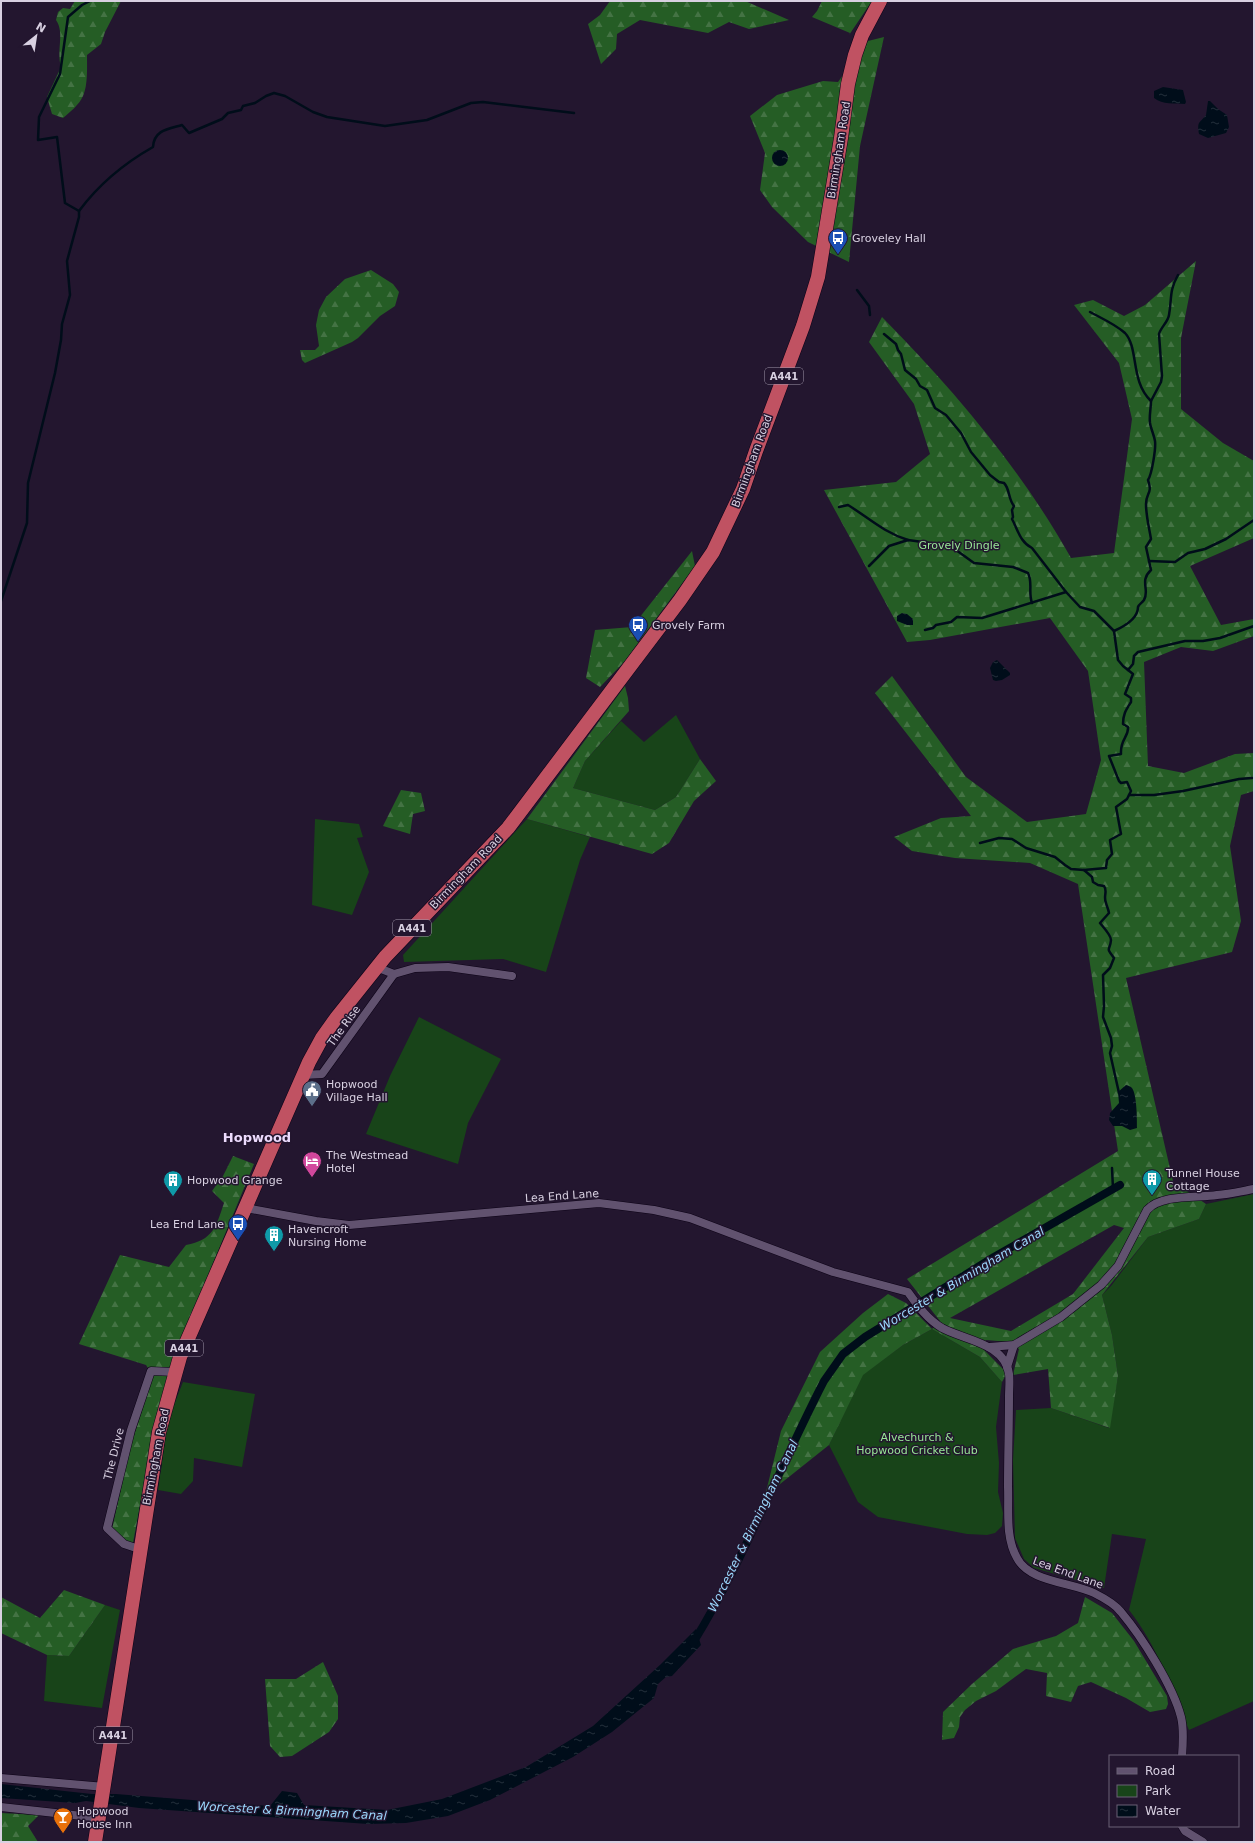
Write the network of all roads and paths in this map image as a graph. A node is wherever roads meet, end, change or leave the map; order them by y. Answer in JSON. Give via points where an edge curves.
{"nodes":[{"id":1,"x":880,"y":1,"type":"edge"},
{"id":2,"x":376,"y":967,"type":"junction"},
{"id":3,"x":394,"y":974,"type":"junction"},
{"id":4,"x":512,"y":976,"type":"dead end"},
{"id":5,"x":303,"y":1075,"type":"junction"},
{"id":6,"x":1254,"y":1188,"type":"edge"},
{"id":7,"x":246,"y":1208,"type":"junction"},
{"id":8,"x":1014,"y":1345,"type":"junction"},
{"id":9,"x":989,"y":1347,"type":"junction"},
{"id":10,"x":1006,"y":1367,"type":"junction"},
{"id":11,"x":176,"y":1372,"type":"junction"},
{"id":12,"x":139,"y":1549,"type":"junction"},
{"id":13,"x":1182,"y":1755,"type":"edge"},
{"id":14,"x":1,"y":1778,"type":"edge"},
{"id":15,"x":105,"y":1788,"type":"junction"},
{"id":16,"x":1,"y":1807,"type":"edge"},
{"id":17,"x":101,"y":1814,"type":"junction"},
{"id":18,"x":1183,"y":1827,"type":"edge"},
{"id":19,"x":95,"y":1842,"type":"edge"},
{"id":20,"x":1203,"y":1842,"type":"edge"}],
"edges":[{"from":1,"to":2,"type":"highway","name":"Birmingham Road","number":"A441","via":[[862,35],[848,84],[842,138],[818,277],[744,489],[713,552],[680,600],[508,828]]},
{"from":2,"to":3,"type":"street"},
{"from":2,"to":5,"type":"highway","name":"Birmingham Road","number":"A441","via":[[322,1038]]},
{"from":3,"to":4,"type":"street","via":[[415,968],[448,967]]},
{"from":3,"to":5,"type":"street","name":"The Rise","via":[[322,1074]]},
{"from":5,"to":7,"type":"highway","name":"Birmingham Road","number":"A441"},
{"from":6,"to":8,"type":"street","via":[[1226,1194],[1173,1198],[1151,1205],[1118,1266],[1101,1285],[1061,1317]]},
{"from":7,"to":9,"type":"street","name":"Lea End Lane","via":[[349,1225],[599,1203],[654,1210],[690,1218],[833,1272],[908,1292],[922,1312],[942,1328]]},
{"from":7,"to":11,"type":"highway","name":"Birmingham Road","number":"A441","via":[[180,1356]]},
{"from":8,"to":9,"type":"street"},
{"from":8,"to":10,"type":"street","name":"Lea End Lane"},
{"from":9,"to":10,"type":"street","name":"Lea End Lane","via":[[1005,1362]]},
{"from":10,"to":13,"type":"street","name":"Lea End Lane","via":[[1009,1373],[1009,1533],[1016,1557],[1024,1569],[1045,1579],[1083,1588],[1121,1611],[1167,1683],[1181,1717]]},
{"from":11,"to":12,"type":"highway","name":"Birmingham Road","number":"A441","via":[[159,1432]]},
{"from":11,"to":12,"type":"street","name":"The Drive","via":[[152,1371],[131,1430],[107,1528],[124,1544]]},
{"from":12,"to":15,"type":"highway","name":"Birmingham Road","number":"A441"},
{"from":14,"to":15,"type":"street"},
{"from":15,"to":17,"type":"highway","number":"A441"},
{"from":16,"to":17,"type":"street"},
{"from":17,"to":19,"type":"highway","number":"A441"},
{"from":18,"to":20,"type":"street"}]}
